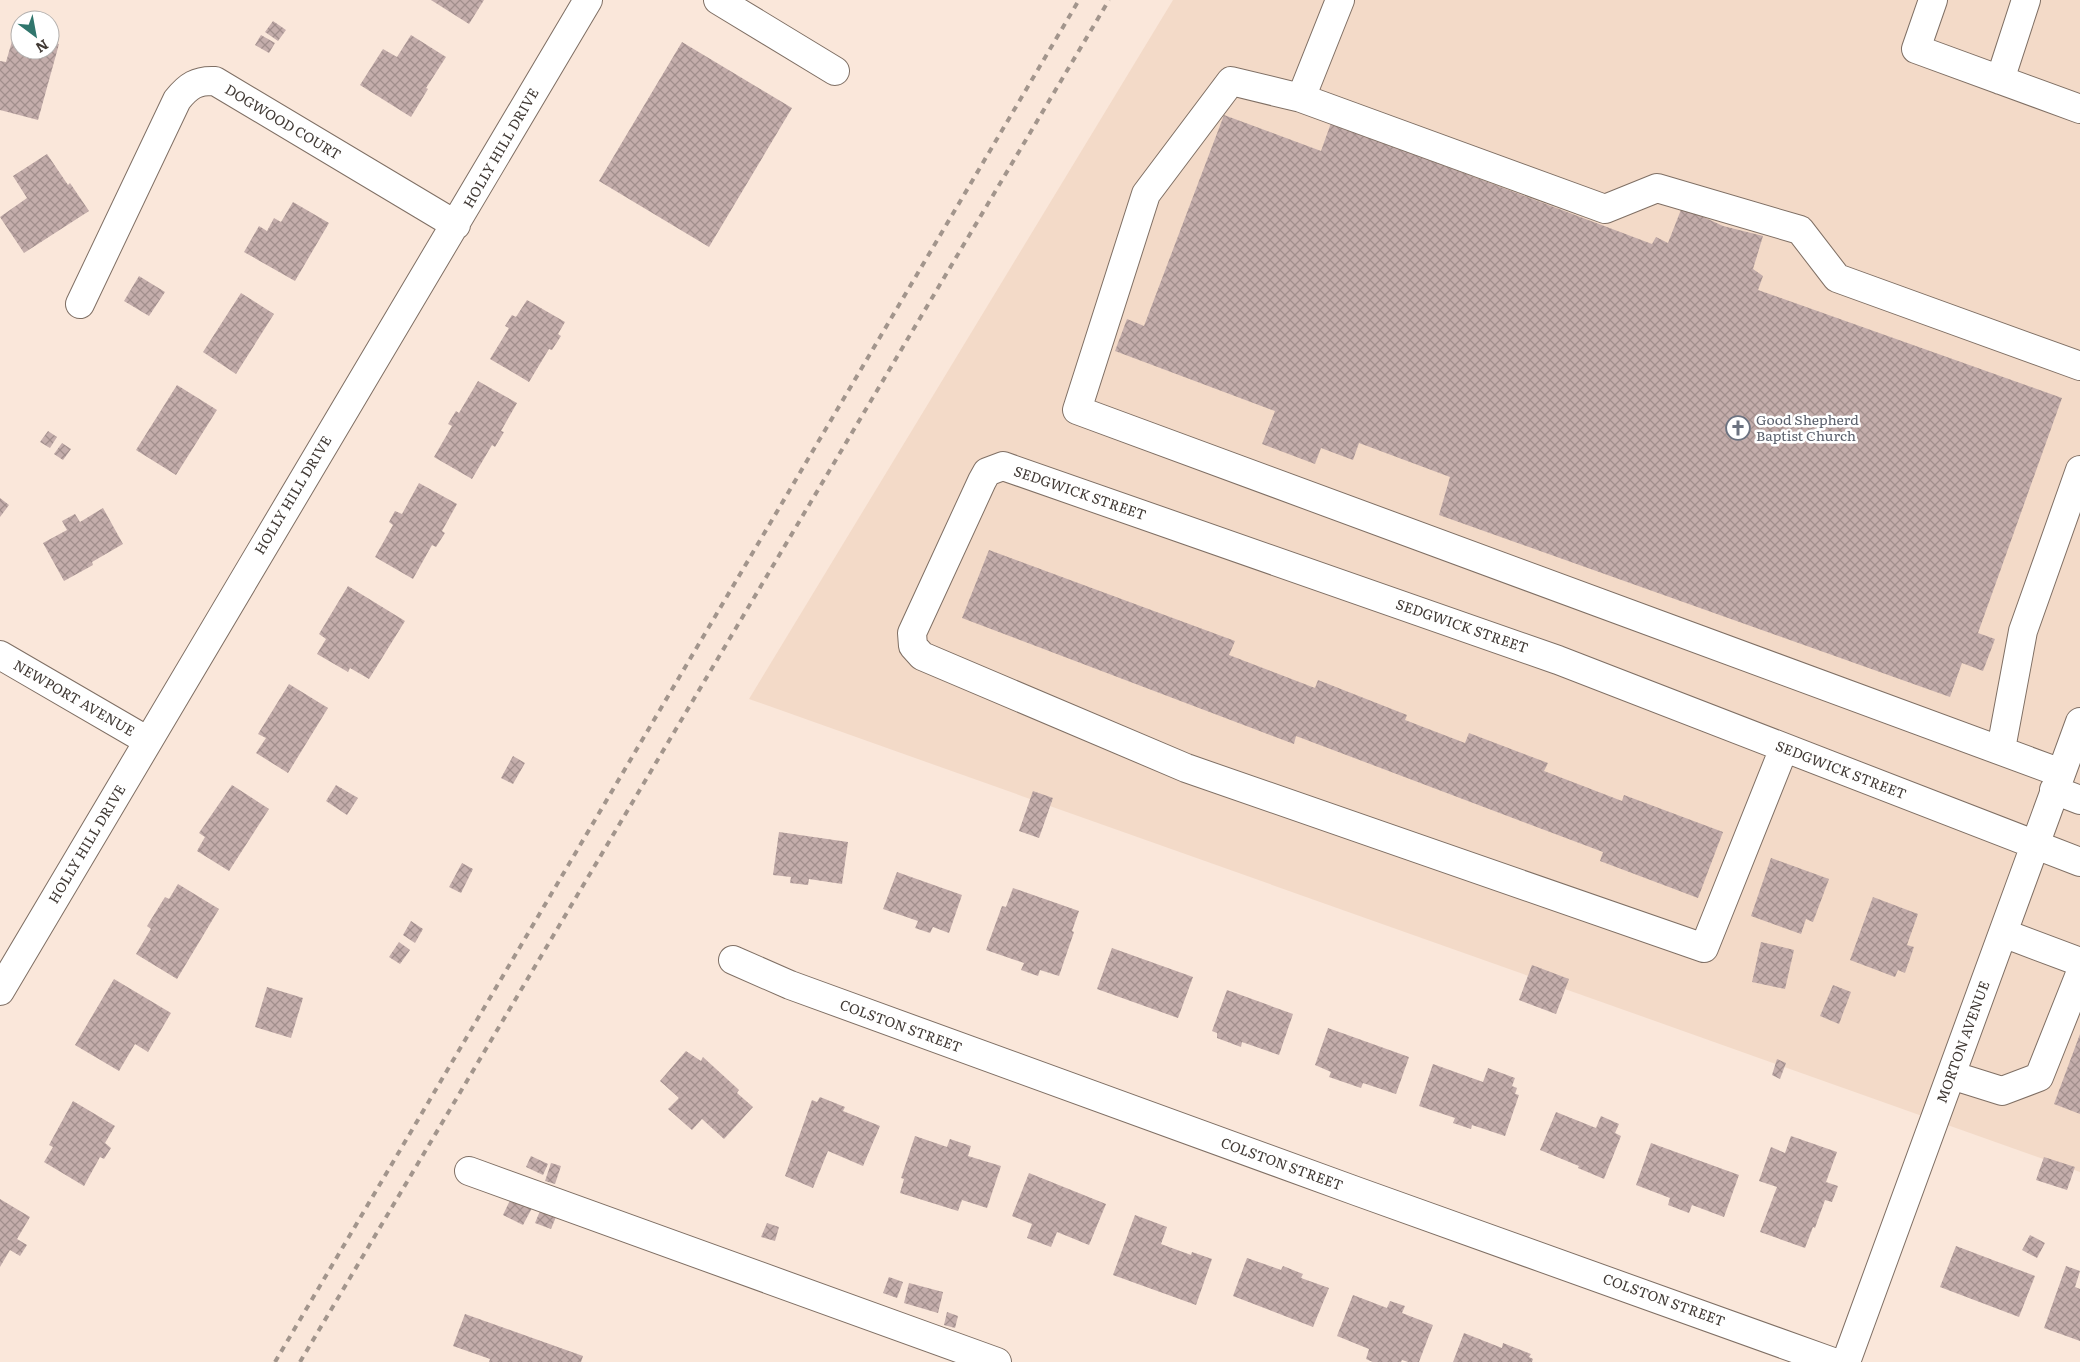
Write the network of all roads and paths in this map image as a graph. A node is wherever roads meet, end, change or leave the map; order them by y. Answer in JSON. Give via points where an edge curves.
{"nodes":[{"id":1,"x":588,"y":0,"type":"edge"},
{"id":2,"x":718,"y":0,"type":"edge"},
{"id":3,"x":1340,"y":0,"type":"edge"},
{"id":4,"x":1933,"y":0,"type":"edge"},
{"id":5,"x":2026,"y":0,"type":"edge"},
{"id":6,"x":835,"y":71,"type":"dead end"},
{"id":7,"x":2000,"y":80,"type":"junction"},
{"id":8,"x":1301,"y":98,"type":"junction"},
{"id":9,"x":2080,"y":109,"type":"edge"},
{"id":10,"x":456,"y":225,"type":"junction"},
{"id":11,"x":80,"y":304,"type":"dead end"},
{"id":12,"x":2080,"y":366,"type":"edge"},
{"id":13,"x":2080,"y":470,"type":"edge"},
{"id":14,"x":0,"y":656,"type":"edge"},
{"id":15,"x":2078,"y":731,"type":"edge"},
{"id":16,"x":148,"y":742,"type":"junction"},
{"id":17,"x":1784,"y":748,"type":"junction"},
{"id":18,"x":2000,"y":749,"type":"junction"},
{"id":19,"x":2057,"y":781,"type":"junction"},
{"id":20,"x":2080,"y":800,"type":"edge"},
{"id":21,"x":2035,"y":845,"type":"junction"},
{"id":22,"x":2080,"y":862,"type":"edge"},
{"id":23,"x":2004,"y":933,"type":"junction"},
{"id":24,"x":733,"y":960,"type":"dead end"},
{"id":25,"x":2080,"y":962,"type":"edge"},
{"id":26,"x":2080,"y":974,"type":"edge"},
{"id":27,"x":0,"y":991,"type":"edge"},
{"id":28,"x":1951,"y":1075,"type":"junction"},
{"id":29,"x":469,"y":1171,"type":"dead end"},
{"id":30,"x":997,"y":1362,"type":"edge"},
{"id":31,"x":1833,"y":1362,"type":"edge"},
{"id":32,"x":1846,"y":1362,"type":"edge"}],
"edges":[{"from":1,"to":10,"type":"street","name":"HOLLY HILL DRIVE"},
{"from":2,"to":6,"type":"street"},
{"from":3,"to":8,"type":"street"},
{"from":4,"to":7,"type":"street","via":[[1916,49]]},
{"from":5,"to":7,"type":"street"},
{"from":7,"to":9,"type":"street"},
{"from":8,"to":12,"type":"street","via":[[1605,209],[1657,188],[1800,230],[1837,278]]},
{"from":8,"to":18,"type":"street","via":[[1231,81],[1146,194],[1077,410]]},
{"from":10,"to":11,"type":"street","name":"DOGWOOD COURT","via":[[215,81],[201,81],[186,88],[177,100]]},
{"from":10,"to":16,"type":"street","name":"HOLLY HILL DRIVE"},
{"from":13,"to":18,"type":"street","via":[[2023,631]]},
{"from":14,"to":16,"type":"street","name":"NEWPORT AVENUE"},
{"from":15,"to":19,"type":"street","name":"MORTON AVENUE"},
{"from":16,"to":27,"type":"street","name":"HOLLY HILL DRIVE"},
{"from":17,"to":17,"type":"street","name":"SEDGWICK STREET","via":[[1558,660],[1003,466],[988,472],[982,481],[912,633],[913,646],[922,656],[1186,768],[1704,948]]},
{"from":17,"to":21,"type":"street","name":"SEDGWICK STREET"},
{"from":18,"to":19,"type":"street"},
{"from":19,"to":20,"type":"street"},
{"from":19,"to":21,"type":"street","name":"MORTON AVENUE"},
{"from":21,"to":22,"type":"street","name":"SEDGWICK STREET"},
{"from":21,"to":23,"type":"street","name":"MORTON AVENUE"},
{"from":23,"to":25,"type":"street"},
{"from":23,"to":28,"type":"street","name":"MORTON AVENUE"},
{"from":24,"to":31,"type":"street","name":"COLSTON STREET","via":[[790,985]]},
{"from":26,"to":28,"type":"street","via":[[2039,1077],[2002,1090]]},
{"from":28,"to":32,"type":"street","name":"MORTON AVENUE"},
{"from":29,"to":30,"type":"street"}]}
